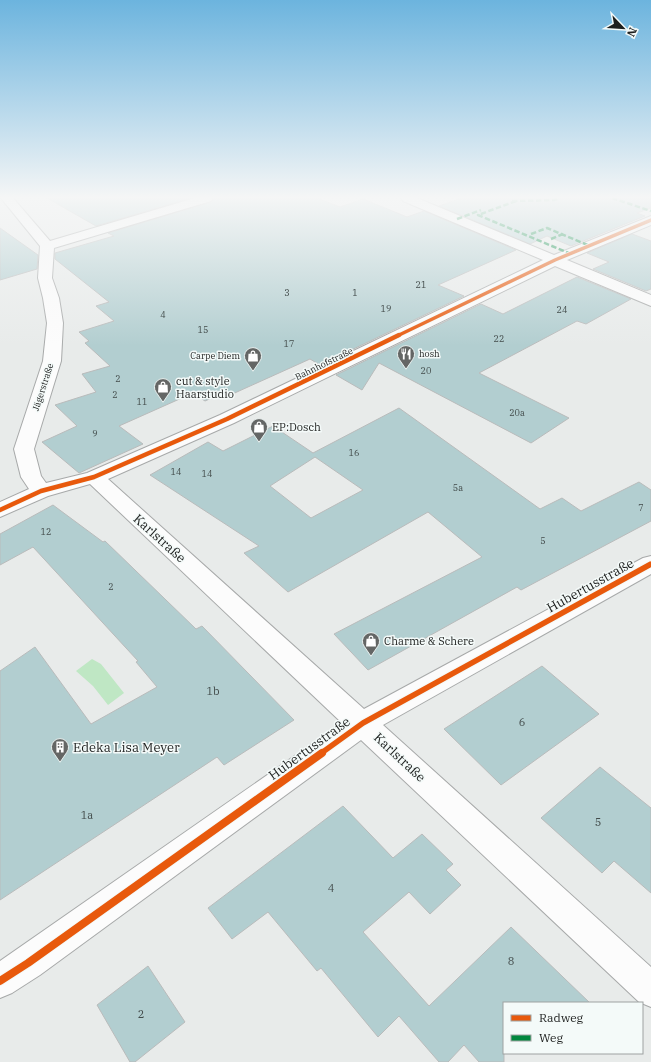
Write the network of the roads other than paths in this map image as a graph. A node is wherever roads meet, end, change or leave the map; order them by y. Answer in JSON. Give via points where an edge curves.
{"nodes":[{"id":1,"x":47,"y":248,"type":"edge"},
{"id":2,"x":525,"y":248,"type":"edge"},
{"id":3,"x":585,"y":248,"type":"edge"},
{"id":4,"x":555,"y":260,"type":"junction"},
{"id":5,"x":651,"y":301,"type":"edge"},
{"id":6,"x":94,"y":477,"type":"junction"},
{"id":7,"x":41,"y":491,"type":"junction"},
{"id":8,"x":0,"y":510,"type":"edge"},
{"id":9,"x":651,"y":564,"type":"edge"},
{"id":10,"x":363,"y":723,"type":"junction"},
{"id":11,"x":0,"y":981,"type":"edge"},
{"id":12,"x":651,"y":990,"type":"edge"}],
"edges":[{"from":1,"to":7,"type":"street","name":"Jägerstraße","via":[[45,278],[55,323],[52,361],[24,449],[31,477]]},
{"from":2,"to":4,"type":"street"},
{"from":3,"to":4,"type":"street","name":"Bahnhofstraße"},
{"from":4,"to":5,"type":"street"},
{"from":4,"to":6,"type":"street","name":"Bahnhofstraße","via":[[255,406]]},
{"from":6,"to":7,"type":"street","name":"Bahnhofstraße"},
{"from":6,"to":10,"type":"street","name":"Karlstraße"},
{"from":7,"to":8,"type":"street","name":"Bahnhofstraße"},
{"from":9,"to":10,"type":"street","name":"Hubertusstraße"},
{"from":10,"to":11,"type":"street","name":"Hubertusstraße"},
{"from":10,"to":12,"type":"street","name":"Karlstraße"}]}
